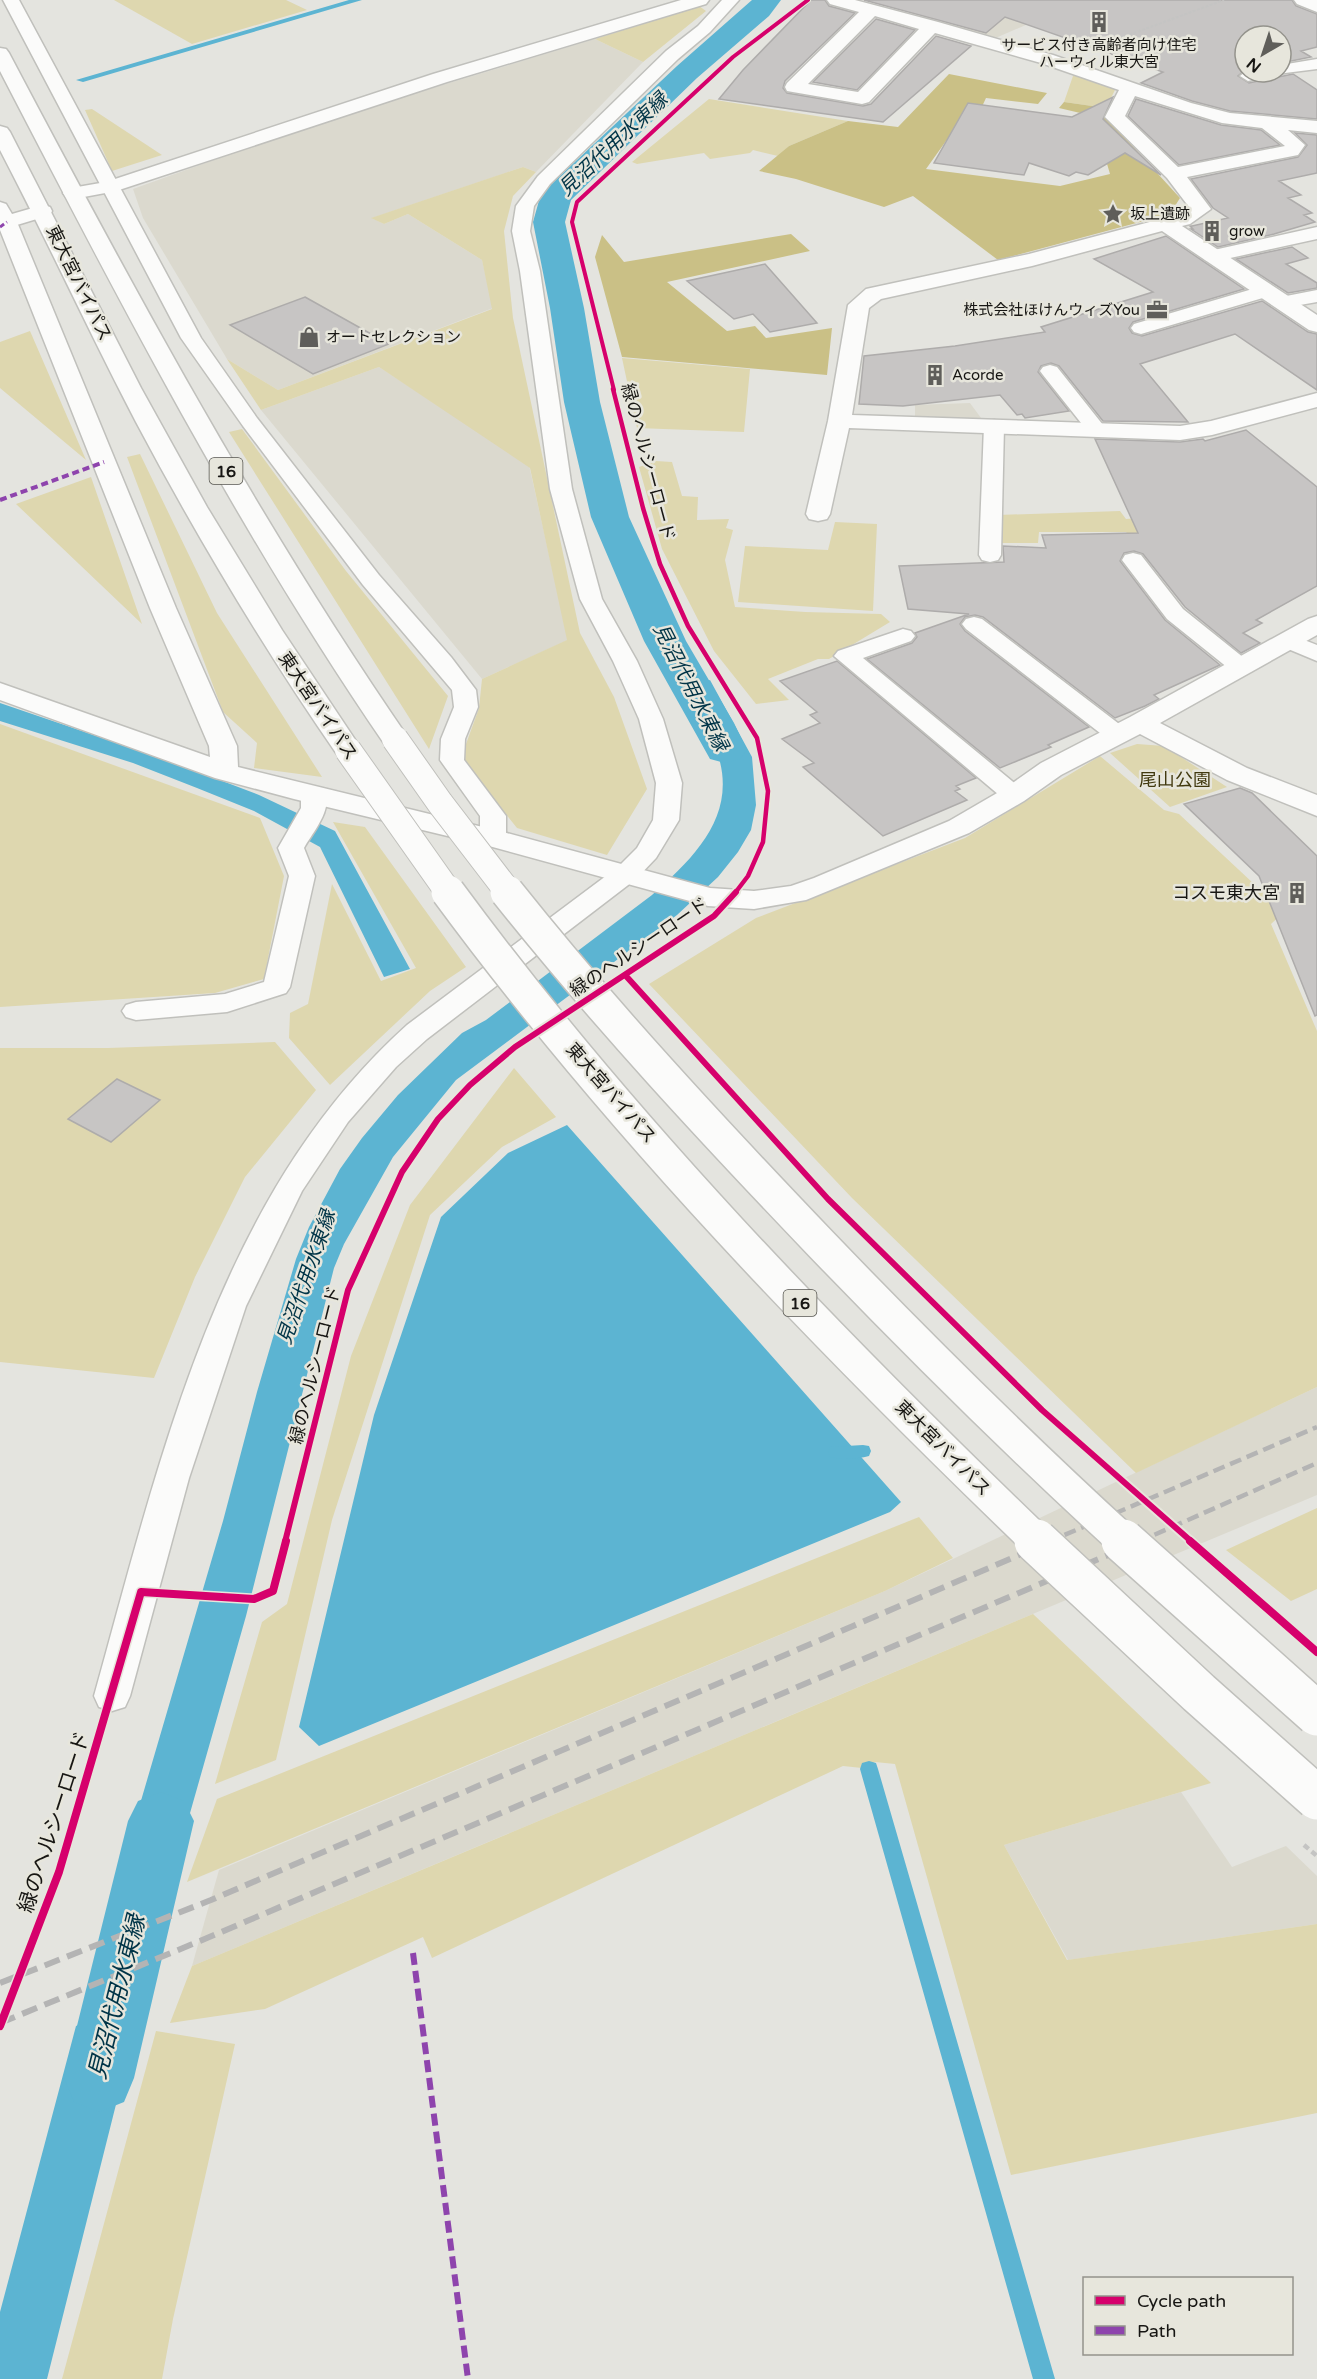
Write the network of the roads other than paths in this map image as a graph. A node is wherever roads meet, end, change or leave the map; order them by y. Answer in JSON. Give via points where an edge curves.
{"nodes":[{"id":1,"x":11,"y":0,"type":"edge"},
{"id":2,"x":700,"y":0,"type":"edge"},
{"id":3,"x":731,"y":0,"type":"edge"},
{"id":4,"x":836,"y":0,"type":"edge"},
{"id":5,"x":1303,"y":0,"type":"edge"},
{"id":6,"x":1317,"y":7,"type":"edge"},
{"id":7,"x":871,"y":10,"type":"junction"},
{"id":8,"x":932,"y":26,"type":"junction"},
{"id":9,"x":0,"y":53,"type":"edge"},
{"id":10,"x":1317,"y":64,"type":"edge"},
{"id":11,"x":1293,"y":68,"type":"edge"},
{"id":12,"x":1129,"y":88,"type":"junction"},
{"id":13,"x":1269,"y":124,"type":"junction"},
{"id":14,"x":1317,"y":127,"type":"edge"},
{"id":15,"x":0,"y":132,"type":"edge"},
{"id":16,"x":1174,"y":174,"type":"junction"},
{"id":17,"x":109,"y":187,"type":"junction"},
{"id":18,"x":73,"y":193,"type":"junction"},
{"id":19,"x":43,"y":211,"type":"junction"},
{"id":20,"x":3,"y":215,"type":"edge"},
{"id":21,"x":1165,"y":224,"type":"junction"},
{"id":22,"x":1317,"y":233,"type":"edge"},
{"id":23,"x":1212,"y":256,"type":"junction"},
{"id":24,"x":1317,"y":296,"type":"edge"},
{"id":25,"x":1274,"y":297,"type":"junction"},
{"id":26,"x":1317,"y":325,"type":"edge"},
{"id":27,"x":1141,"y":328,"type":"dead end"},
{"id":28,"x":1050,"y":371,"type":"dead end"},
{"id":29,"x":1317,"y":400,"type":"edge"},
{"id":30,"x":838,"y":422,"type":"junction"},
{"id":31,"x":994,"y":426,"type":"junction"},
{"id":32,"x":1096,"y":429,"type":"junction"},
{"id":33,"x":818,"y":514,"type":"dead end"},
{"id":34,"x":990,"y":555,"type":"dead end"},
{"id":35,"x":1133,"y":560,"type":"dead end"},
{"id":36,"x":974,"y":624,"type":"dead end"},
{"id":37,"x":1317,"y":624,"type":"edge"},
{"id":38,"x":903,"y":636,"type":"dead end"},
{"id":39,"x":1289,"y":641,"type":"junction"},
{"id":40,"x":1317,"y":654,"type":"edge"},
{"id":41,"x":1241,"y":667,"type":"junction"},
{"id":42,"x":0,"y":691,"type":"edge"},
{"id":43,"x":1129,"y":729,"type":"junction"},
{"id":44,"x":225,"y":772,"type":"junction"},
{"id":45,"x":1014,"y":795,"type":"junction"},
{"id":46,"x":314,"y":801,"type":"junction"},
{"id":47,"x":1317,"y":808,"type":"edge"},
{"id":48,"x":493,"y":838,"type":"junction"},
{"id":49,"x":637,"y":876,"type":"junction"},
{"id":50,"x":136,"y":1011,"type":"dead end"},
{"id":51,"x":112,"y":1696,"type":"dead end"},
{"id":52,"x":1317,"y":1714,"type":"edge"},
{"id":53,"x":1317,"y":1798,"type":"edge"}],
"edges":[{"from":1,"to":17,"type":"lane"},
{"from":2,"to":17,"type":"main road","via":[[440,78]]},
{"from":3,"to":49,"type":"lane","via":[[544,180],[525,206],[521,231],[561,489],[591,599],[651,719],[669,783],[666,820]]},
{"from":4,"to":7,"type":"main road"},
{"from":5,"to":6,"type":"main road"},
{"from":7,"to":8,"type":"main road"},
{"from":7,"to":8,"type":"main road","via":[[794,87],[862,98]]},
{"from":8,"to":12,"type":"main road"},
{"from":9,"to":18,"type":"main road","name":"東大宮バイパス","number":"16"},
{"from":10,"to":11,"type":"lane"},
{"from":12,"to":13,"type":"main road","via":[[1218,116]]},
{"from":12,"to":16,"type":"main road","via":[[1115,117]]},
{"from":13,"to":14,"type":"main road"},
{"from":13,"to":16,"type":"main road","via":[[1295,145],[1292,152]]},
{"from":15,"to":19,"type":"main road","name":"東大宮バイパス","number":"16"},
{"from":16,"to":21,"type":"main road","via":[[1201,209],[1183,220]]},
{"from":17,"to":18,"type":"main road"},
{"from":17,"to":48,"type":"lane","via":[[191,338],[243,413],[371,580],[464,690],[466,707],[453,739],[452,760],[493,816]]},
{"from":18,"to":52,"type":"main road","name":"東大宮バイパス","number":"16","bridge":true,"via":[[208,440],[330,642],[472,848],[531,923],[614,1022],[859,1285],[1201,1614]]},
{"from":19,"to":20,"type":"lane"},
{"from":19,"to":53,"type":"main road","name":"東大宮バイパス","number":"16","bridge":true,"via":[[148,421],[270,634],[433,872],[502,961],[574,1050],[761,1263],[948,1454],[1155,1652]]},
{"from":20,"to":44,"type":"main road","via":[[223,746]]},
{"from":21,"to":23,"type":"main road"},
{"from":21,"to":30,"type":"main road","via":[[1032,260],[874,294],[859,305]]},
{"from":22,"to":23,"type":"lane"},
{"from":23,"to":25,"type":"main road"},
{"from":24,"to":25,"type":"lane"},
{"from":25,"to":26,"type":"main road"},
{"from":25,"to":27,"type":"lane"},
{"from":28,"to":32,"type":"lane"},
{"from":29,"to":32,"type":"main road","via":[[1180,433]]},
{"from":30,"to":31,"type":"main road"},
{"from":30,"to":33,"type":"main road"},
{"from":31,"to":32,"type":"main road"},
{"from":31,"to":34,"type":"lane"},
{"from":35,"to":41,"type":"lane","via":[[1174,614]]},
{"from":36,"to":43,"type":"lane"},
{"from":37,"to":39,"type":"main road"},
{"from":38,"to":45,"type":"lane","via":[[846,656]]},
{"from":39,"to":40,"type":"lane"},
{"from":39,"to":41,"type":"main road"},
{"from":41,"to":43,"type":"main road"},
{"from":42,"to":44,"type":"main road"},
{"from":43,"to":45,"type":"main road","via":[[1051,769]]},
{"from":43,"to":47,"type":"main road"},
{"from":44,"to":46,"type":"main road"},
{"from":45,"to":49,"type":"main road","via":[[959,826],[796,894],[754,900],[708,897]]},
{"from":46,"to":48,"type":"main road"},
{"from":46,"to":50,"type":"lane","via":[[291,848],[302,876],[276,987],[227,1002]]},
{"from":48,"to":49,"type":"main road"},
{"from":49,"to":51,"type":"lane","via":[[602,894],[417,1032],[338,1114],[289,1188],[230,1306],[172,1478]]}]}
